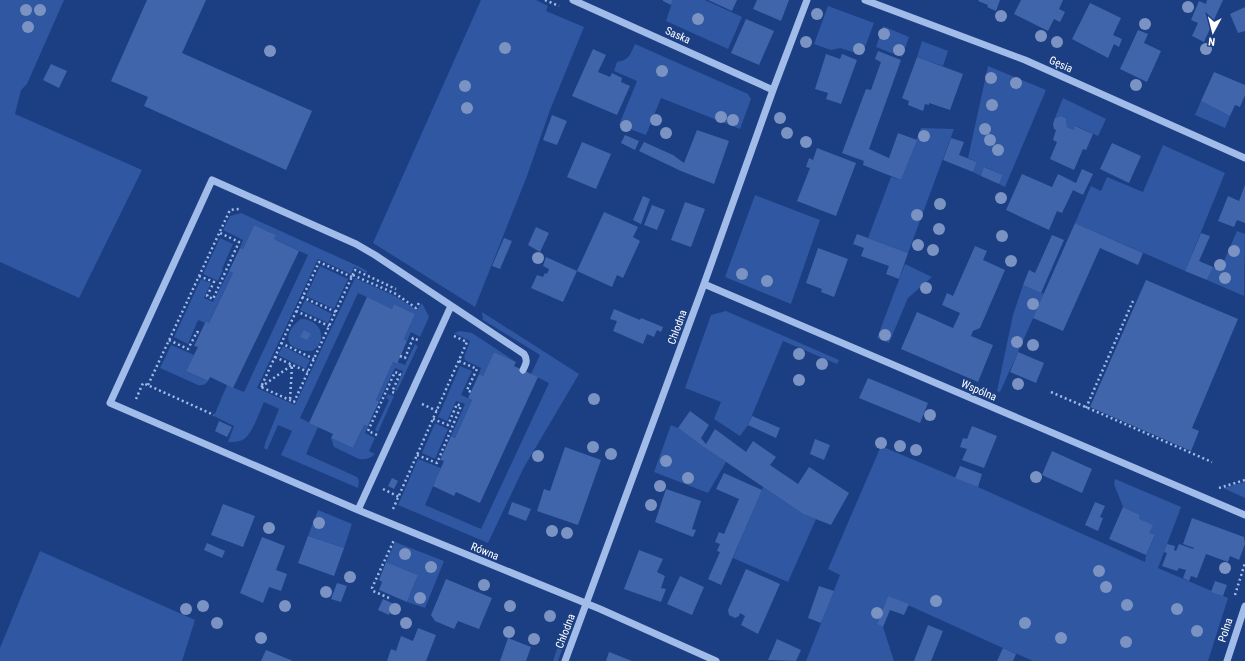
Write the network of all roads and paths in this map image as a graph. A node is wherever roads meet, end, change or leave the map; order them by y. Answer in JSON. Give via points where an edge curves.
{"nodes":[{"id":1,"x":573,"y":0,"type":"edge"},
{"id":2,"x":807,"y":0,"type":"edge"},
{"id":3,"x":865,"y":0,"type":"edge"},
{"id":4,"x":773,"y":90,"type":"junction"},
{"id":5,"x":1245,"y":158,"type":"edge"},
{"id":6,"x":242,"y":209,"type":"dead end"},
{"id":7,"x":220,"y":233,"type":"junction"},
{"id":8,"x":199,"y":276,"type":"junction"},
{"id":9,"x":352,"y":276,"type":"junction"},
{"id":10,"x":704,"y":284,"type":"junction"},
{"id":11,"x":402,"y":292,"type":"dead end"},
{"id":12,"x":302,"y":297,"type":"junction"},
{"id":13,"x":417,"y":298,"type":"dead end"},
{"id":14,"x":414,"y":300,"type":"dead end"},
{"id":15,"x":1133,"y":301,"type":"dead end"},
{"id":16,"x":424,"y":302,"type":"dead end"},
{"id":17,"x":451,"y":306,"type":"junction"},
{"id":18,"x":296,"y":311,"type":"junction"},
{"id":19,"x":336,"y":312,"type":"junction"},
{"id":20,"x":329,"y":326,"type":"junction"},
{"id":21,"x":440,"y":330,"type":"junction"},
{"id":22,"x":200,"y":333,"type":"dead end"},
{"id":23,"x":169,"y":340,"type":"junction"},
{"id":24,"x":281,"y":343,"type":"junction"},
{"id":25,"x":424,"y":343,"type":"dead end"},
{"id":26,"x":400,"y":356,"type":"dead end"},
{"id":27,"x":275,"y":357,"type":"junction"},
{"id":28,"x":314,"y":359,"type":"junction"},
{"id":29,"x":459,"y":360,"type":"junction"},
{"id":30,"x":292,"y":365,"type":"junction"},
{"id":31,"x":523,"y":370,"type":"dead end"},
{"id":32,"x":308,"y":372,"type":"junction"},
{"id":33,"x":148,"y":385,"type":"junction"},
{"id":34,"x":261,"y":387,"type":"junction"},
{"id":35,"x":471,"y":392,"type":"dead end"},
{"id":36,"x":1051,"y":392,"type":"dead end"},
{"id":37,"x":399,"y":395,"type":"dead end"},
{"id":38,"x":290,"y":401,"type":"junction"},
{"id":39,"x":1086,"y":408,"type":"junction"},
{"id":40,"x":130,"y":412,"type":"junction"},
{"id":41,"x":214,"y":415,"type":"dead end"},
{"id":42,"x":433,"y":418,"type":"junction"},
{"id":43,"x":380,"y":436,"type":"dead end"},
{"id":44,"x":417,"y":455,"type":"junction"},
{"id":45,"x":1212,"y":462,"type":"dead end"},
{"id":46,"x":1245,"y":480,"type":"edge"},
{"id":47,"x":1214,"y":489,"type":"dead end"},
{"id":48,"x":358,"y":510,"type":"junction"},
{"id":49,"x":1245,"y":515,"type":"edge"},
{"id":50,"x":388,"y":522,"type":"junction"},
{"id":51,"x":395,"y":538,"type":"dead end"},
{"id":52,"x":389,"y":598,"type":"dead end"},
{"id":53,"x":586,"y":604,"type":"junction"},
{"id":54,"x":1245,"y":606,"type":"edge"},
{"id":55,"x":565,"y":661,"type":"edge"},
{"id":56,"x":716,"y":661,"type":"edge"},
{"id":57,"x":1227,"y":661,"type":"edge"}],
"edges":[{"from":1,"to":4,"type":"street","name":"Saska"},
{"from":2,"to":4,"type":"street","name":"Chłodna"},
{"from":3,"to":5,"type":"street","name":"Gęsia","via":[[1025,60]]},
{"from":4,"to":10,"type":"street","name":"Chłodna"},
{"from":6,"to":7,"type":"path","via":[[230,210]]},
{"from":7,"to":8,"type":"path"},
{"from":7,"to":8,"type":"path","via":[[239,242],[213,299],[207,296],[214,282]]},
{"from":8,"to":23,"type":"path"},
{"from":9,"to":11,"type":"path","via":[[355,270],[398,287]]},
{"from":9,"to":12,"type":"path","via":[[319,262]]},
{"from":9,"to":14,"type":"path","via":[[396,294],[416,308],[419,304]]},
{"from":9,"to":19,"type":"path"},
{"from":10,"to":49,"type":"street","name":"Wspólna"},
{"from":10,"to":53,"type":"street","name":"Chłodna"},
{"from":12,"to":18,"type":"path"},
{"from":12,"to":19,"type":"path"},
{"from":13,"to":16,"type":"path"},
{"from":15,"to":39,"type":"path"},
{"from":17,"to":21,"type":"street"},
{"from":17,"to":31,"type":"street","via":[[524,354],[527,361]]},
{"from":17,"to":40,"type":"street","name":"Równa","via":[[356,244],[212,180],[110,403]]},
{"from":18,"to":20,"type":"path"},
{"from":18,"to":24,"type":"path"},
{"from":19,"to":20,"type":"path"},
{"from":20,"to":28,"type":"path"},
{"from":21,"to":29,"type":"path","via":[[467,342]]},
{"from":21,"to":48,"type":"street"},
{"from":22,"to":23,"type":"path","via":[[197,332],[188,349]]},
{"from":23,"to":33,"type":"path"},
{"from":24,"to":27,"type":"path"},
{"from":24,"to":28,"type":"path"},
{"from":25,"to":26,"type":"path","via":[[413,338],[405,358]]},
{"from":27,"to":30,"type":"path"},
{"from":27,"to":34,"type":"path"},
{"from":28,"to":32,"type":"path"},
{"from":29,"to":35,"type":"path","via":[[477,369],[467,390]]},
{"from":29,"to":42,"type":"path"},
{"from":30,"to":32,"type":"path"},
{"from":30,"to":34,"type":"path"},
{"from":30,"to":38,"type":"path"},
{"from":32,"to":38,"type":"path","via":[[294,402]]},
{"from":33,"to":40,"type":"path","via":[[143,383]]},
{"from":33,"to":41,"type":"path"},
{"from":34,"to":38,"type":"path"},
{"from":36,"to":39,"type":"path"},
{"from":37,"to":43,"type":"path","via":[[392,392],[400,374],[395,372],[368,431]]},
{"from":39,"to":45,"type":"path"},
{"from":40,"to":48,"type":"street","name":"Równa"},
{"from":42,"to":44,"type":"path"},
{"from":42,"to":44,"type":"path","via":[[448,425],[457,404],[461,406],[437,463]]},
{"from":44,"to":50,"type":"path"},
{"from":46,"to":47,"type":"path"},
{"from":48,"to":50,"type":"street","name":"Równa"},
{"from":50,"to":53,"type":"street","name":"Równa"},
{"from":51,"to":52,"type":"path","via":[[372,588],[373,591]]},
{"from":53,"to":55,"type":"street","name":"Chłodna"},
{"from":53,"to":56,"type":"street","name":"Równa"},
{"from":54,"to":57,"type":"street","name":"Polna"}]}
